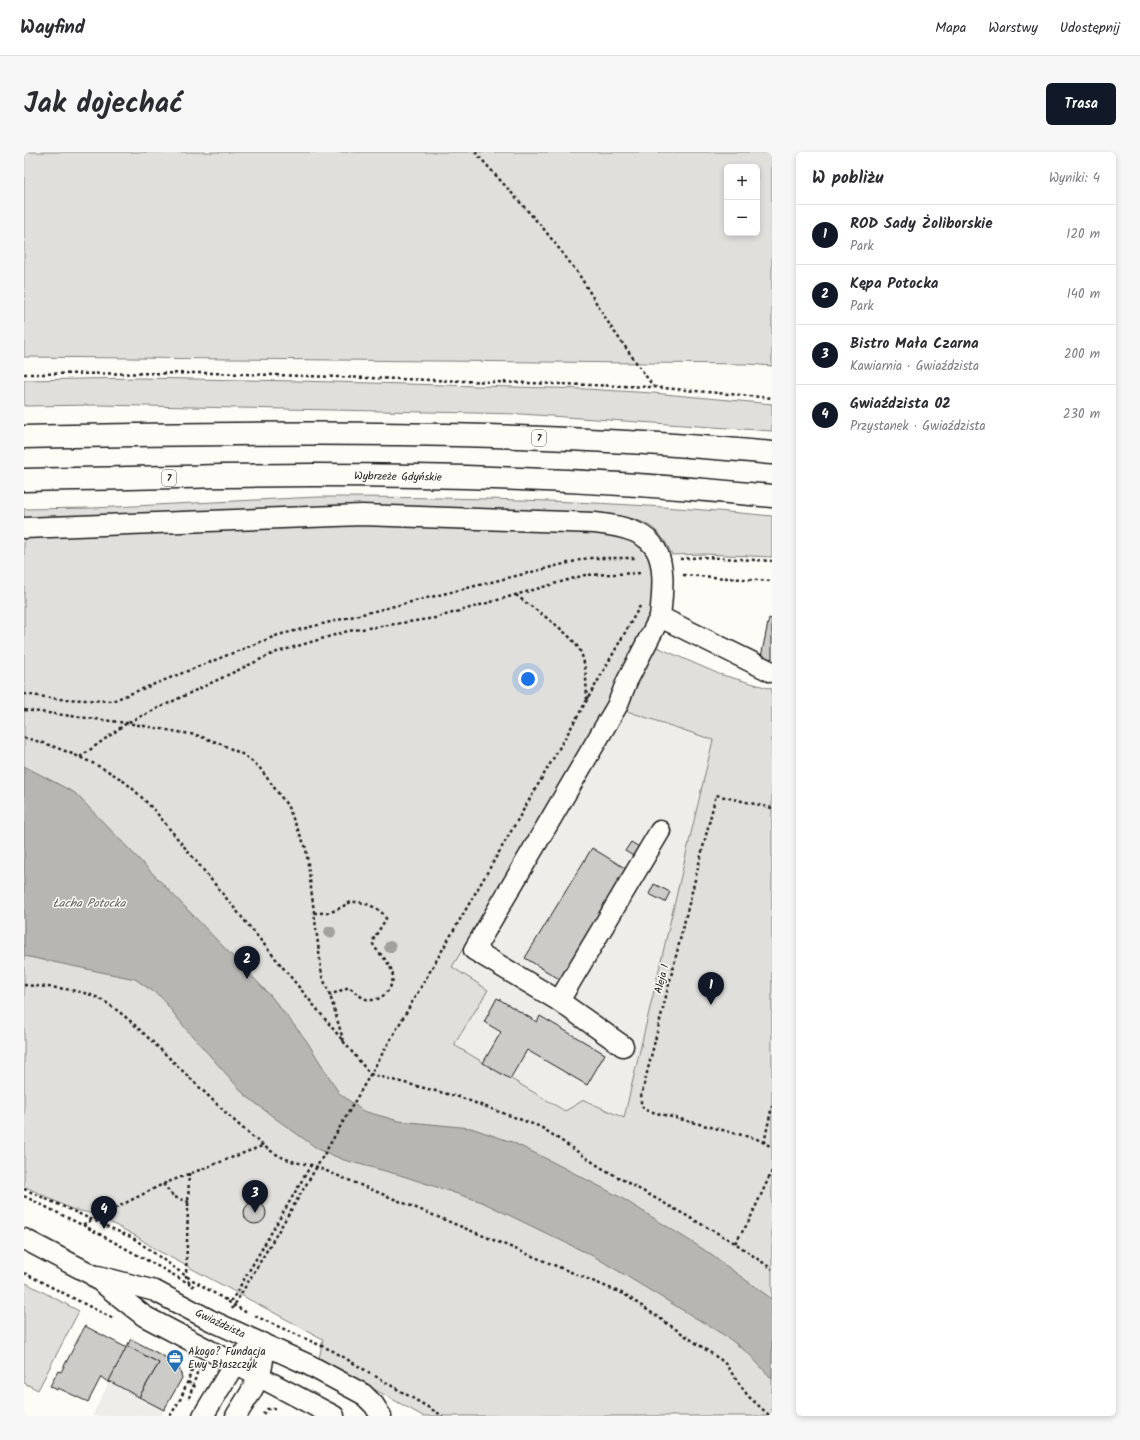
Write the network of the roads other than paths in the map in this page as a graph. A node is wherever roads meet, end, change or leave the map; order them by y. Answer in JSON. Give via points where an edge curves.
{"nodes":[{"id":1,"x":24,"y":437,"type":"edge"},
{"id":2,"x":772,"y":453,"type":"edge"},
{"id":3,"x":24,"y":480,"type":"edge"},
{"id":4,"x":772,"y":496,"type":"edge"},
{"id":5,"x":24,"y":528,"type":"edge"},
{"id":6,"x":660,"y":617,"type":"junction"},
{"id":7,"x":772,"y":672,"type":"edge"},
{"id":8,"x":660,"y":831,"type":"dead end"},
{"id":9,"x":559,"y":1001,"type":"junction"},
{"id":10,"x":623,"y":1046,"type":"dead end"},
{"id":11,"x":24,"y":1239,"type":"edge"},
{"id":12,"x":91,"y":1274,"type":"junction"},
{"id":13,"x":262,"y":1343,"type":"junction"},
{"id":14,"x":235,"y":1363,"type":"junction"},
{"id":15,"x":260,"y":1377,"type":"junction"},
{"id":16,"x":203,"y":1416,"type":"edge"},
{"id":17,"x":236,"y":1416,"type":"edge"},
{"id":18,"x":334,"y":1416,"type":"edge"},
{"id":19,"x":381,"y":1416,"type":"edge"}],
"edges":[{"from":1,"to":2,"type":"highway","number":"7","via":[[419,434],[643,443]]},
{"from":3,"to":4,"type":"highway","name":"Wybrzeże Gdyńskie","number":"7","via":[[314,475],[460,478],[608,483]]},
{"from":5,"to":6,"type":"street","via":[[362,515],[619,525],[634,530],[650,542],[662,566]]},
{"from":6,"to":7,"type":"street"},
{"from":6,"to":9,"type":"street","via":[[626,681],[617,706],[474,950]]},
{"from":8,"to":9,"type":"street"},
{"from":9,"to":10,"type":"street"},
{"from":11,"to":12,"type":"street","name":"Gwiaździsta"},
{"from":12,"to":13,"type":"street","name":"Gwiaździsta","via":[[155,1291],[210,1320]]},
{"from":12,"to":14,"type":"street","name":"Gwiaździsta","via":[[144,1316]]},
{"from":13,"to":14,"type":"street","via":[[242,1354]]},
{"from":13,"to":15,"type":"street","via":[[264,1367]]},
{"from":13,"to":19,"type":"street","name":"Gwiaździsta","via":[[363,1394]]},
{"from":14,"to":15,"type":"street","name":"Gwiaździsta"},
{"from":14,"to":16,"type":"street"},
{"from":15,"to":17,"type":"street"},
{"from":15,"to":18,"type":"street","name":"Gwiaździsta"}]}
